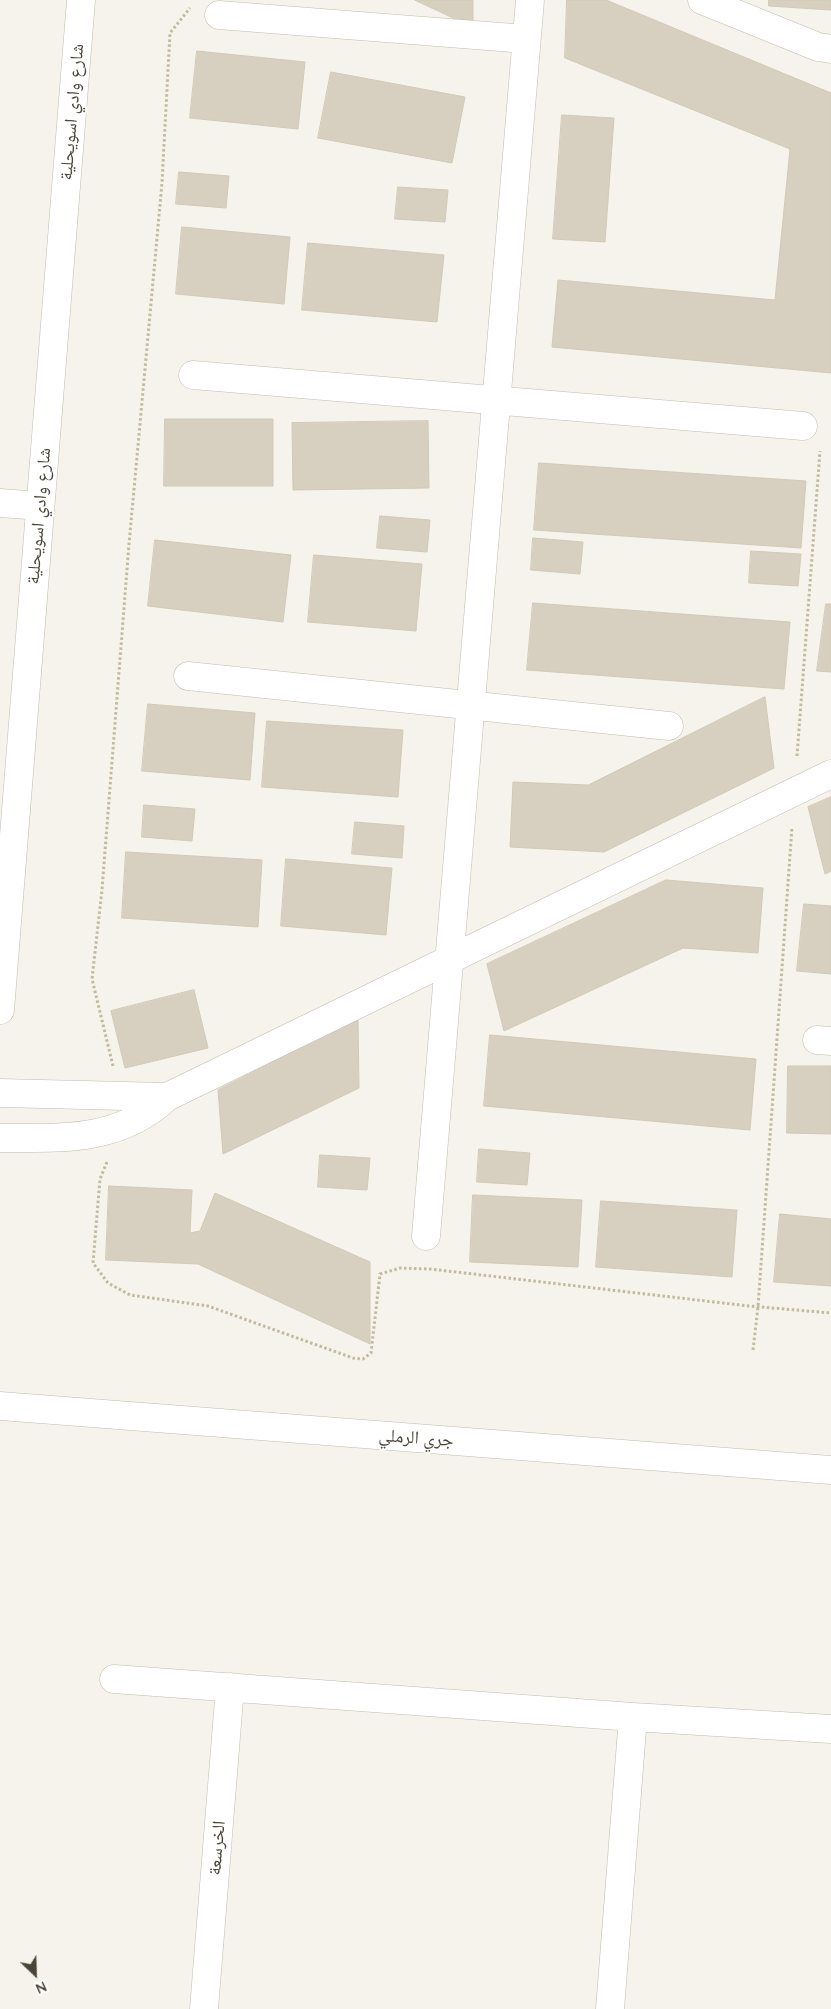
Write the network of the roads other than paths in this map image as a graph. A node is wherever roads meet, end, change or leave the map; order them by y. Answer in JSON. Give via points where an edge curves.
{"nodes":[{"id":1,"x":530,"y":0,"type":"edge"},
{"id":2,"x":702,"y":0,"type":"edge"},
{"id":3,"x":85,"y":7,"type":"edge"},
{"id":4,"x":219,"y":15,"type":"dead end"},
{"id":5,"x":526,"y":39,"type":"junction"},
{"id":6,"x":831,"y":49,"type":"edge"},
{"id":7,"x":193,"y":375,"type":"dead end"},
{"id":8,"x":496,"y":400,"type":"junction"},
{"id":9,"x":803,"y":426,"type":"road end"},
{"id":10,"x":0,"y":503,"type":"edge"},
{"id":11,"x":40,"y":506,"type":"junction"},
{"id":12,"x":188,"y":676,"type":"dead end"},
{"id":13,"x":470,"y":705,"type":"junction"},
{"id":14,"x":669,"y":726,"type":"dead end"},
{"id":15,"x":831,"y":774,"type":"edge"},
{"id":16,"x":449,"y":960,"type":"junction"},
{"id":17,"x":0,"y":1010,"type":"edge"},
{"id":18,"x":0,"y":1093,"type":"edge"},
{"id":19,"x":167,"y":1097,"type":"junction"},
{"id":20,"x":0,"y":1138,"type":"edge"},
{"id":21,"x":426,"y":1236,"type":"dead end"},
{"id":22,"x":0,"y":1406,"type":"edge"},
{"id":23,"x":831,"y":1470,"type":"edge"},
{"id":24,"x":114,"y":1679,"type":"dead end"},
{"id":25,"x":230,"y":1687,"type":"junction"},
{"id":26,"x":633,"y":1717,"type":"junction"},
{"id":27,"x":831,"y":1729,"type":"edge"},
{"id":28,"x":204,"y":2009,"type":"edge"},
{"id":29,"x":610,"y":2009,"type":"edge"}],
"edges":[{"from":1,"to":5,"type":"street"},
{"from":2,"to":6,"type":"street","via":[[818,47]]},
{"from":3,"to":11,"type":"street","name":"شارع وادي اسويحلية"},
{"from":4,"to":5,"type":"street"},
{"from":5,"to":8,"type":"street"},
{"from":7,"to":8,"type":"street"},
{"from":8,"to":9,"type":"street"},
{"from":8,"to":13,"type":"street"},
{"from":10,"to":11,"type":"street"},
{"from":11,"to":17,"type":"street","name":"شارع وادي اسويحلية"},
{"from":12,"to":13,"type":"street"},
{"from":13,"to":14,"type":"street"},
{"from":13,"to":16,"type":"street"},
{"from":15,"to":16,"type":"street"},
{"from":16,"to":19,"type":"street"},
{"from":16,"to":21,"type":"street"},
{"from":18,"to":19,"type":"street"},
{"from":19,"to":20,"type":"street","via":[[153,1110],[120,1128],[91,1135]]},
{"from":22,"to":23,"type":"street","name":"جري الرملي"},
{"from":24,"to":25,"type":"street"},
{"from":25,"to":26,"type":"street"},
{"from":25,"to":28,"type":"street","name":"الخرسعة"},
{"from":26,"to":27,"type":"street"},
{"from":26,"to":29,"type":"street"}]}
